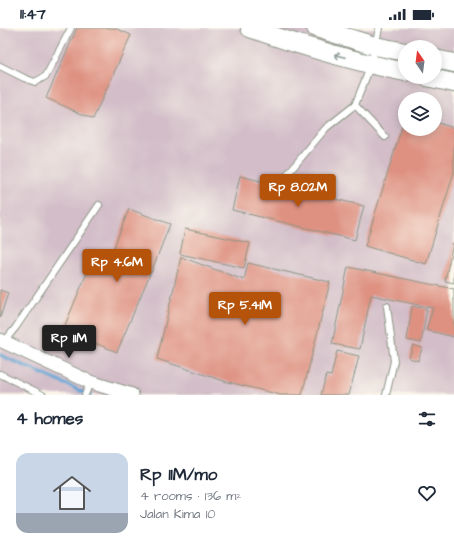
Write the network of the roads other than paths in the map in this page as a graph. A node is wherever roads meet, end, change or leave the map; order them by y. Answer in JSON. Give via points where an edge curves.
{"nodes":[{"id":1,"x":71,"y":28,"type":"edge"},
{"id":2,"x":250,"y":28,"type":"edge"},
{"id":3,"x":316,"y":28,"type":"edge"},
{"id":4,"x":379,"y":28,"type":"edge"},
{"id":5,"x":375,"y":46,"type":"junction"},
{"id":6,"x":398,"y":51,"type":"edge"},
{"id":7,"x":442,"y":60,"type":"edge"},
{"id":8,"x":454,"y":63,"type":"edge"},
{"id":9,"x":371,"y":65,"type":"junction"},
{"id":10,"x":0,"y":66,"type":"edge"},
{"id":11,"x":398,"y":71,"type":"edge"},
{"id":12,"x":442,"y":80,"type":"edge"},
{"id":13,"x":454,"y":83,"type":"edge"},
{"id":14,"x":355,"y":105,"type":"junction"},
{"id":15,"x":385,"y":137,"type":"dead end"},
{"id":16,"x":285,"y":177,"type":"dead end"},
{"id":17,"x":99,"y":205,"type":"dead end"},
{"id":18,"x":387,"y":306,"type":"dead end"},
{"id":19,"x":2,"y":341,"type":"edge"},
{"id":20,"x":0,"y":374,"type":"edge"},
{"id":21,"x":87,"y":389,"type":"edge"},
{"id":22,"x":43,"y":395,"type":"edge"},
{"id":23,"x":132,"y":395,"type":"edge"},
{"id":24,"x":386,"y":395,"type":"edge"}],
"edges":[{"from":1,"to":10,"type":"lane","via":[[46,76],[35,82]]},
{"from":9,"to":2,"type":"main road","one_way":true},
{"from":3,"to":5,"type":"main road"},
{"from":4,"to":5,"type":"lane"},
{"from":5,"to":6,"type":"main road"},
{"from":5,"to":9,"type":"lane"},
{"from":7,"to":8,"type":"main road"},
{"from":9,"to":11,"type":"main road"},
{"from":9,"to":14,"type":"lane"},
{"from":12,"to":13,"type":"main road"},
{"from":14,"to":15,"type":"lane"},
{"from":14,"to":16,"type":"lane","via":[[326,128]]},
{"from":17,"to":19,"type":"lane","via":[[16,327]]},
{"from":18,"to":24,"type":"lane","via":[[394,360]]},
{"from":19,"to":21,"type":"street"},
{"from":20,"to":22,"type":"lane"},
{"from":21,"to":23,"type":"street"}]}
